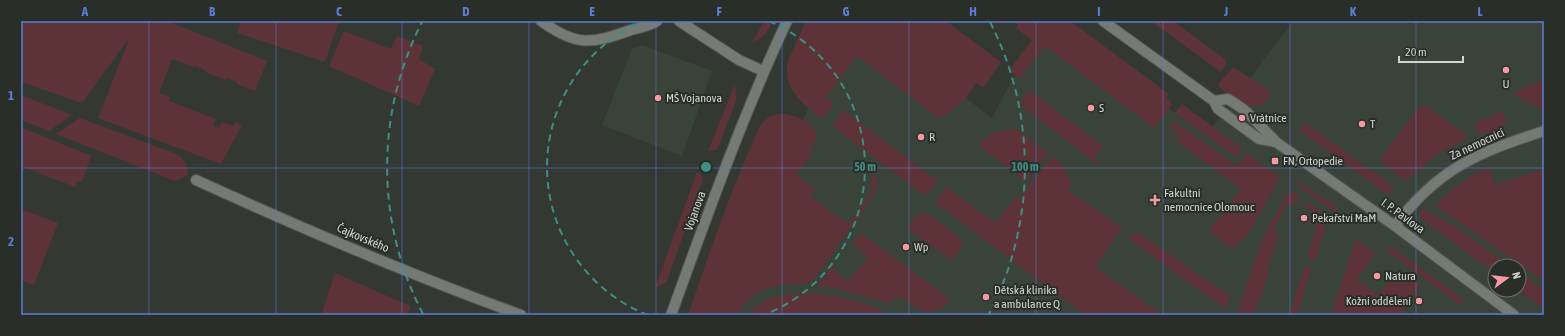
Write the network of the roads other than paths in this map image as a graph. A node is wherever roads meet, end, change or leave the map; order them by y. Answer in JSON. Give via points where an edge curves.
{"nodes":[{"id":1,"x":541,"y":21,"type":"edge"},
{"id":2,"x":657,"y":21,"type":"edge"},
{"id":3,"x":679,"y":21,"type":"edge"},
{"id":4,"x":786,"y":21,"type":"edge"},
{"id":5,"x":1104,"y":21,"type":"edge"},
{"id":6,"x":763,"y":71,"type":"junction"},
{"id":7,"x":1214,"y":101,"type":"junction"},
{"id":8,"x":1544,"y":131,"type":"edge"},
{"id":9,"x":1276,"y":142,"type":"junction"},
{"id":10,"x":196,"y":180,"type":"dead end"},
{"id":11,"x":1395,"y":226,"type":"junction"},
{"id":12,"x":521,"y":315,"type":"edge"},
{"id":13,"x":671,"y":315,"type":"edge"},
{"id":14,"x":1514,"y":315,"type":"edge"}],
"edges":[{"from":1,"to":2,"type":"street","via":[[554,31],[572,39],[593,41]]},
{"from":3,"to":6,"type":"street","via":[[739,60]]},
{"from":4,"to":6,"type":"street","name":"Vojanova"},
{"from":5,"to":7,"type":"street","name":"I. P. Pavlova"},
{"from":6,"to":13,"type":"street","name":"Vojanova","via":[[726,163]]},
{"from":7,"to":9,"type":"street","name":"I. P. Pavlova","via":[[1218,109],[1259,139]]},
{"from":7,"to":9,"type":"street","name":"I. P. Pavlova","via":[[1228,100],[1243,109]]},
{"from":8,"to":11,"type":"street","name":"Za nemocnicí","via":[[1477,156],[1452,170],[1418,198]]},
{"from":9,"to":11,"type":"street","name":"I. P. Pavlova"},
{"from":10,"to":12,"type":"street","name":"Čajkovského","via":[[440,285]]},
{"from":11,"to":14,"type":"street","name":"I. P. Pavlova"}]}
